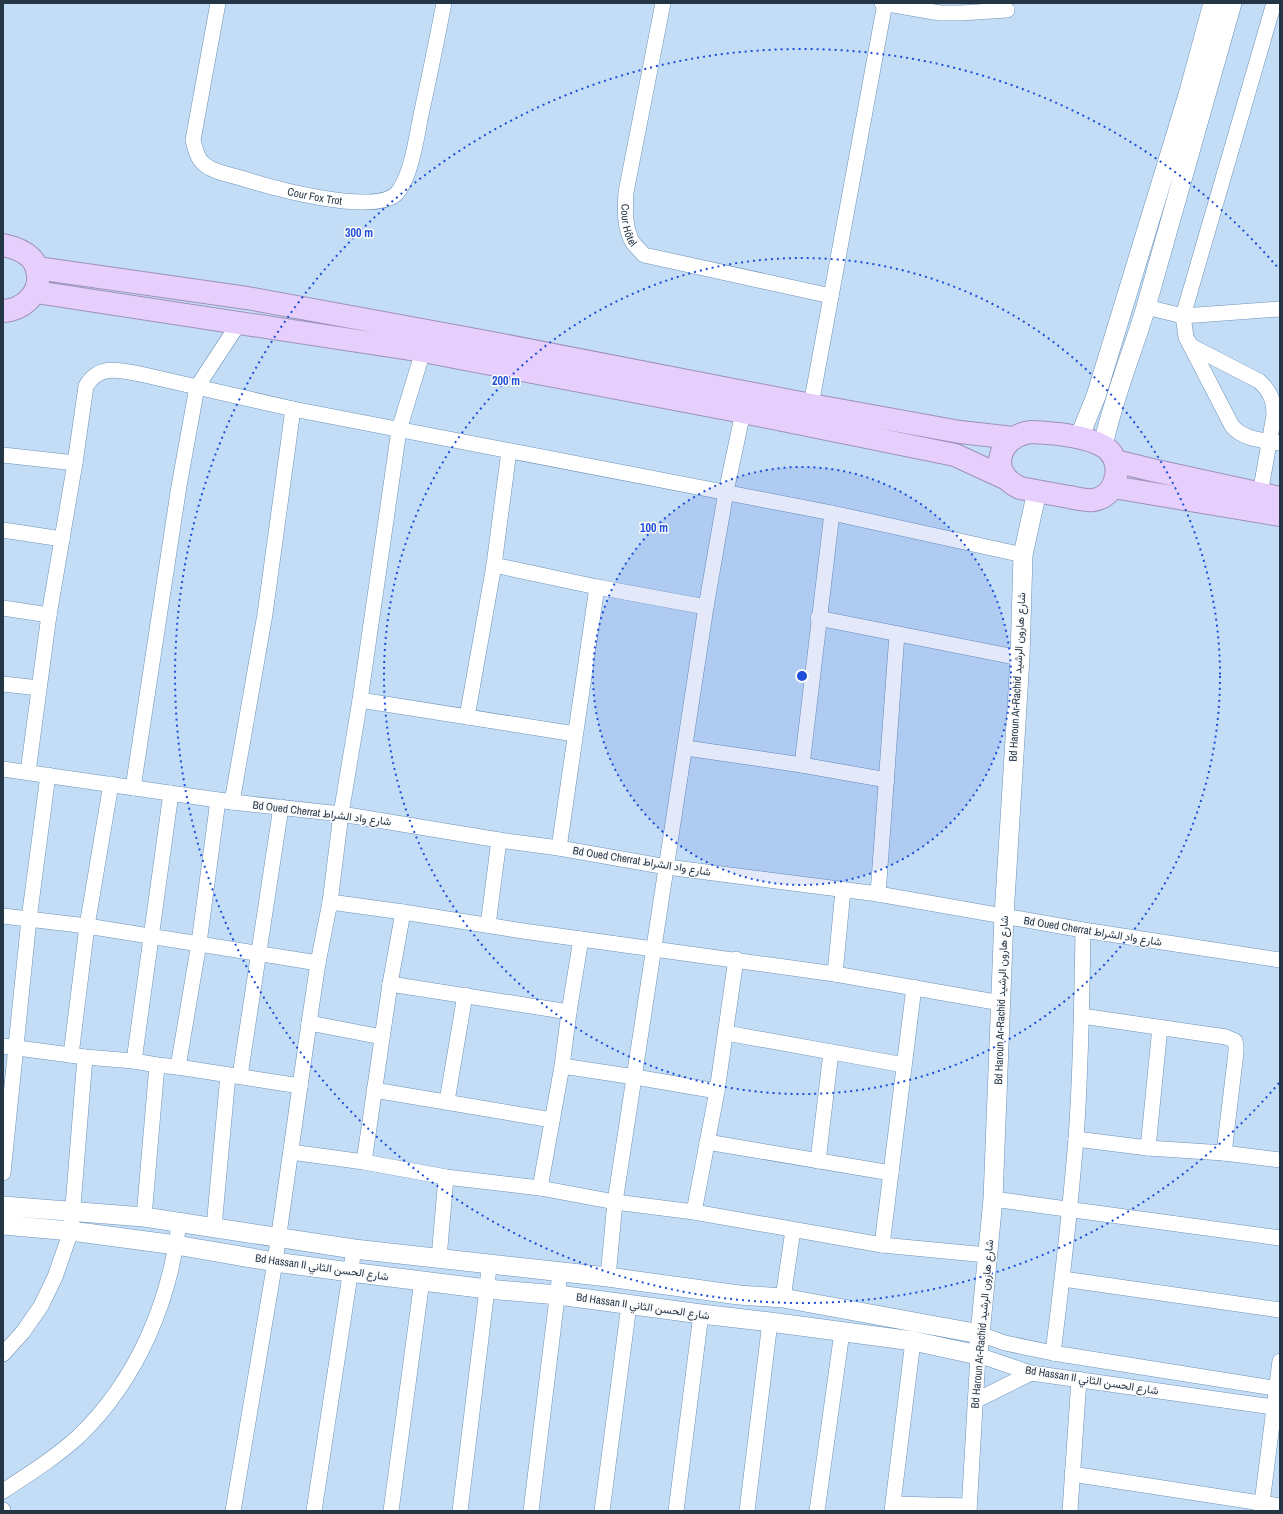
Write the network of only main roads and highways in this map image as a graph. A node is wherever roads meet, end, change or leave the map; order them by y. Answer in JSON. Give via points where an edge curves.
{"nodes":[{"id":1,"x":3,"y":245,"type":"edge"},
{"id":2,"x":37,"y":268,"type":"junction"},
{"id":3,"x":36,"y":292,"type":"junction"},
{"id":4,"x":3,"y":311,"type":"edge"},
{"id":5,"x":1013,"y":438,"type":"junction"},
{"id":6,"x":1109,"y":453,"type":"junction"},
{"id":7,"x":1005,"y":478,"type":"junction"},
{"id":8,"x":1113,"y":487,"type":"junction"},
{"id":9,"x":1270,"y":496,"type":"edge"},
{"id":10,"x":1280,"y":515,"type":"edge"}],
"edges":[{"from":1,"to":2,"type":"highway","via":[[24,252]]},
{"from":2,"to":3,"type":"highway","via":[[39,281]]},
{"from":2,"to":5,"type":"highway","via":[[247,298],[811,405],[960,432]]},
{"from":3,"to":4,"type":"highway","via":[[25,304]]},
{"from":3,"to":7,"type":"highway","via":[[423,351],[743,412],[955,455]]},
{"from":5,"to":6,"type":"highway","via":[[1031,432],[1052,433],[1079,438]]},
{"from":5,"to":7,"type":"highway","via":[[1002,452],[1000,461]]},
{"from":6,"to":8,"type":"highway","via":[[1116,479]]},
{"from":6,"to":9,"type":"highway"},
{"from":7,"to":8,"type":"highway","via":[[1020,488],[1093,500],[1107,494]]},
{"from":8,"to":10,"type":"highway"}]}
